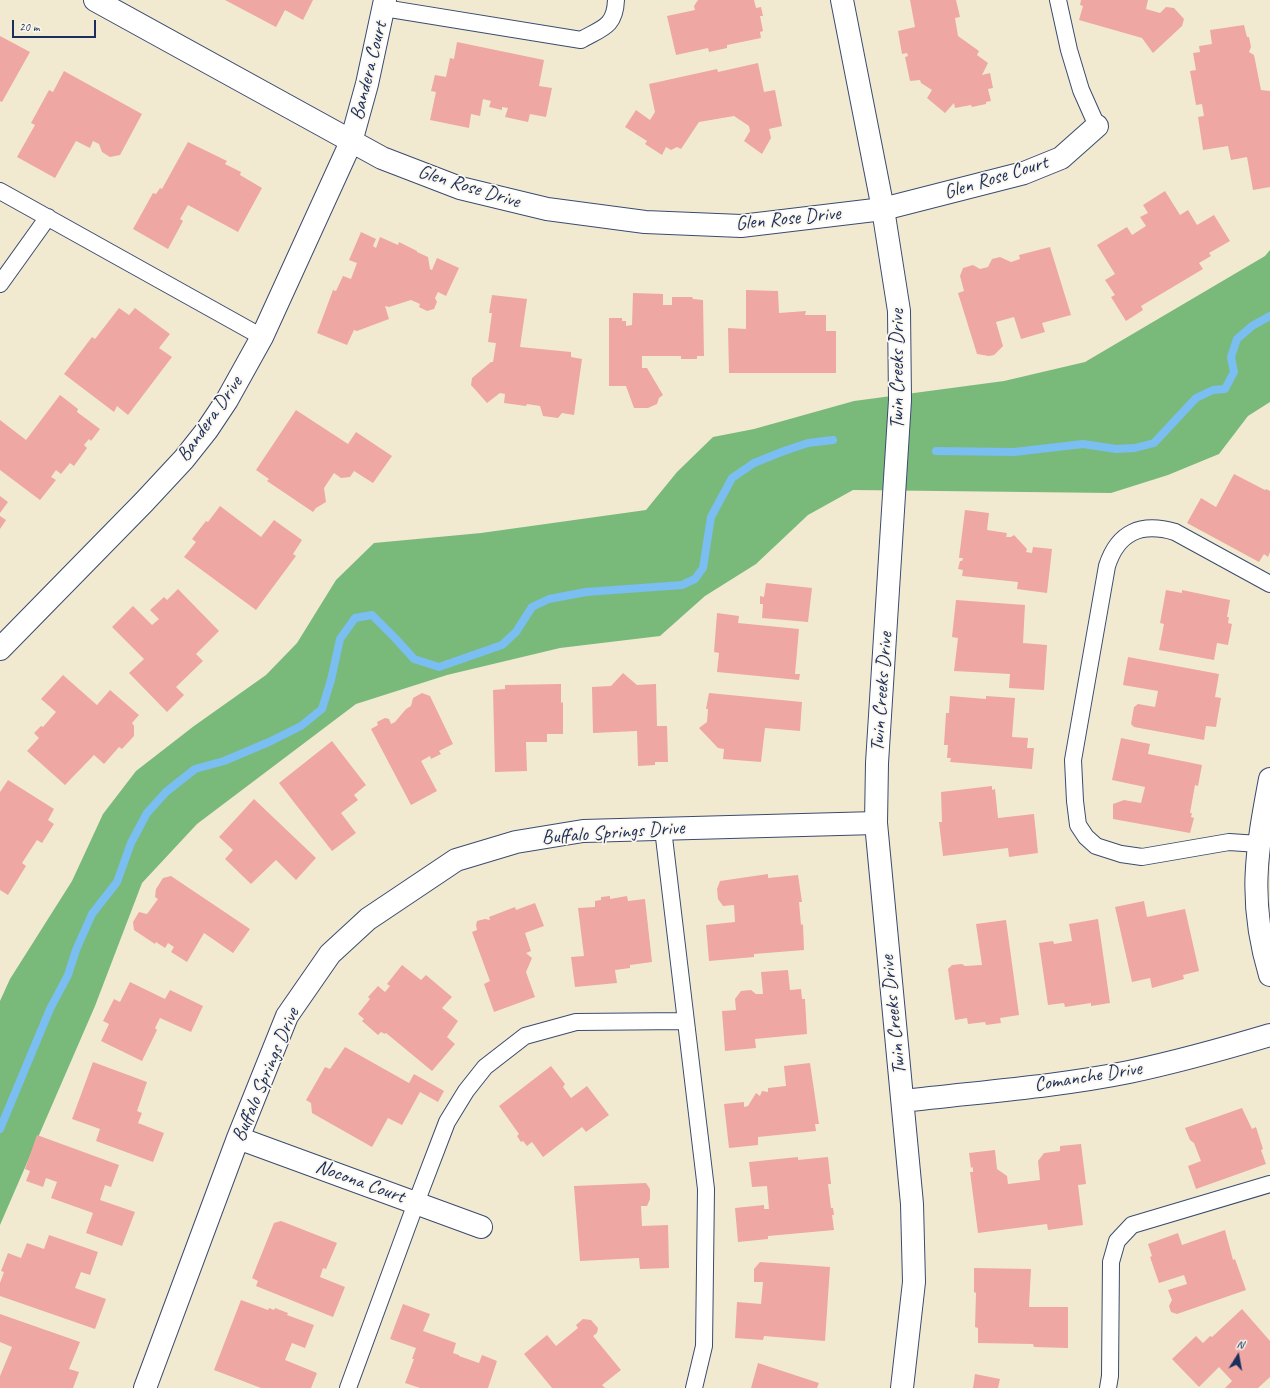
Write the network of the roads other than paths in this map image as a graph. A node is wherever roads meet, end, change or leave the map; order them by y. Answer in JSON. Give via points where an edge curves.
{"nodes":[{"id":1,"x":95,"y":0,"type":"edge"},
{"id":2,"x":616,"y":0,"type":"edge"},
{"id":3,"x":842,"y":0,"type":"edge"},
{"id":4,"x":1058,"y":0,"type":"edge"},
{"id":5,"x":385,"y":4,"type":"edge"},
{"id":6,"x":1097,"y":126,"type":"joint"},
{"id":7,"x":351,"y":142,"type":"junction"},
{"id":8,"x":0,"y":191,"type":"edge"},
{"id":9,"x":883,"y":209,"type":"junction"},
{"id":10,"x":48,"y":218,"type":"junction"},
{"id":11,"x":0,"y":284,"type":"edge"},
{"id":12,"x":262,"y":337,"type":"junction"},
{"id":13,"x":1270,"y":584,"type":"edge"},
{"id":14,"x":0,"y":649,"type":"edge"},
{"id":15,"x":1270,"y":782,"type":"edge"},
{"id":16,"x":876,"y":823,"type":"junction"},
{"id":17,"x":663,"y":829,"type":"junction"},
{"id":18,"x":1259,"y":844,"type":"junction"},
{"id":19,"x":1270,"y":975,"type":"edge"},
{"id":20,"x":686,"y":1021,"type":"junction"},
{"id":21,"x":1270,"y":1035,"type":"edge"},
{"id":22,"x":903,"y":1101,"type":"junction"},
{"id":23,"x":238,"y":1138,"type":"junction"},
{"id":24,"x":1270,"y":1184,"type":"edge"},
{"id":25,"x":416,"y":1203,"type":"junction"},
{"id":26,"x":481,"y":1227,"type":"dead end"},
{"id":27,"x":145,"y":1388,"type":"edge"},
{"id":28,"x":348,"y":1388,"type":"edge"},
{"id":29,"x":694,"y":1388,"type":"edge"},
{"id":30,"x":902,"y":1388,"type":"edge"},
{"id":31,"x":1108,"y":1388,"type":"edge"}],
"edges":[{"from":1,"to":7,"type":"street","name":"Glen Rose Drive"},
{"from":2,"to":5,"type":"lane","via":[[616,8],[609,24],[581,40]]},
{"from":3,"to":9,"type":"street","name":"Twin Creeks Drive"},
{"from":4,"to":6,"type":"lane","via":[[1080,90]]},
{"from":5,"to":7,"type":"street","name":"Bandera Court"},
{"from":6,"to":9,"type":"street","name":"Glen Rose Court","via":[[1061,158],[1024,173]]},
{"from":7,"to":9,"type":"street","name":"Glen Rose Drive","via":[[382,158],[460,188],[548,209],[645,222],[741,226]]},
{"from":7,"to":12,"type":"street","name":"Bandera Drive"},
{"from":8,"to":10,"type":"lane"},
{"from":9,"to":16,"type":"street","name":"Twin Creeks Drive","via":[[896,288],[901,368],[877,763]]},
{"from":10,"to":11,"type":"lane"},
{"from":10,"to":12,"type":"lane"},
{"from":12,"to":14,"type":"street","name":"Bandera Drive","via":[[227,400],[184,459]]},
{"from":13,"to":18,"type":"lane","via":[[1182,536],[1161,528],[1146,528],[1132,532],[1121,540],[1112,552],[1107,566],[1074,760],[1078,825],[1096,846],[1142,857],[1229,842]]},
{"from":15,"to":18,"type":"street"},
{"from":16,"to":17,"type":"street","name":"Buffalo Springs Drive"},
{"from":16,"to":22,"type":"street","name":"Twin Creeks Drive"},
{"from":17,"to":20,"type":"lane"},
{"from":17,"to":23,"type":"street","name":"Buffalo Springs Drive","via":[[568,834],[516,842],[456,860],[368,919],[330,954],[286,1016]]},
{"from":18,"to":19,"type":"street","via":[[1257,917],[1261,944]]},
{"from":20,"to":25,"type":"lane","via":[[576,1022],[525,1036],[485,1067],[466,1091],[448,1122]]},
{"from":20,"to":29,"type":"lane","via":[[706,1189],[704,1346]]},
{"from":21,"to":22,"type":"street","name":"Comanche Drive","via":[[1127,1072]]},
{"from":22,"to":30,"type":"street","name":"Twin Creeks Drive","via":[[910,1169],[914,1282]]},
{"from":23,"to":25,"type":"street","name":"Nocona Court"},
{"from":23,"to":27,"type":"street","name":"Buffalo Springs Drive"},
{"from":24,"to":31,"type":"lane","via":[[1132,1225],[1117,1241],[1111,1262]]},
{"from":25,"to":26,"type":"street","name":"Nocona Court"},
{"from":25,"to":28,"type":"lane"}]}
